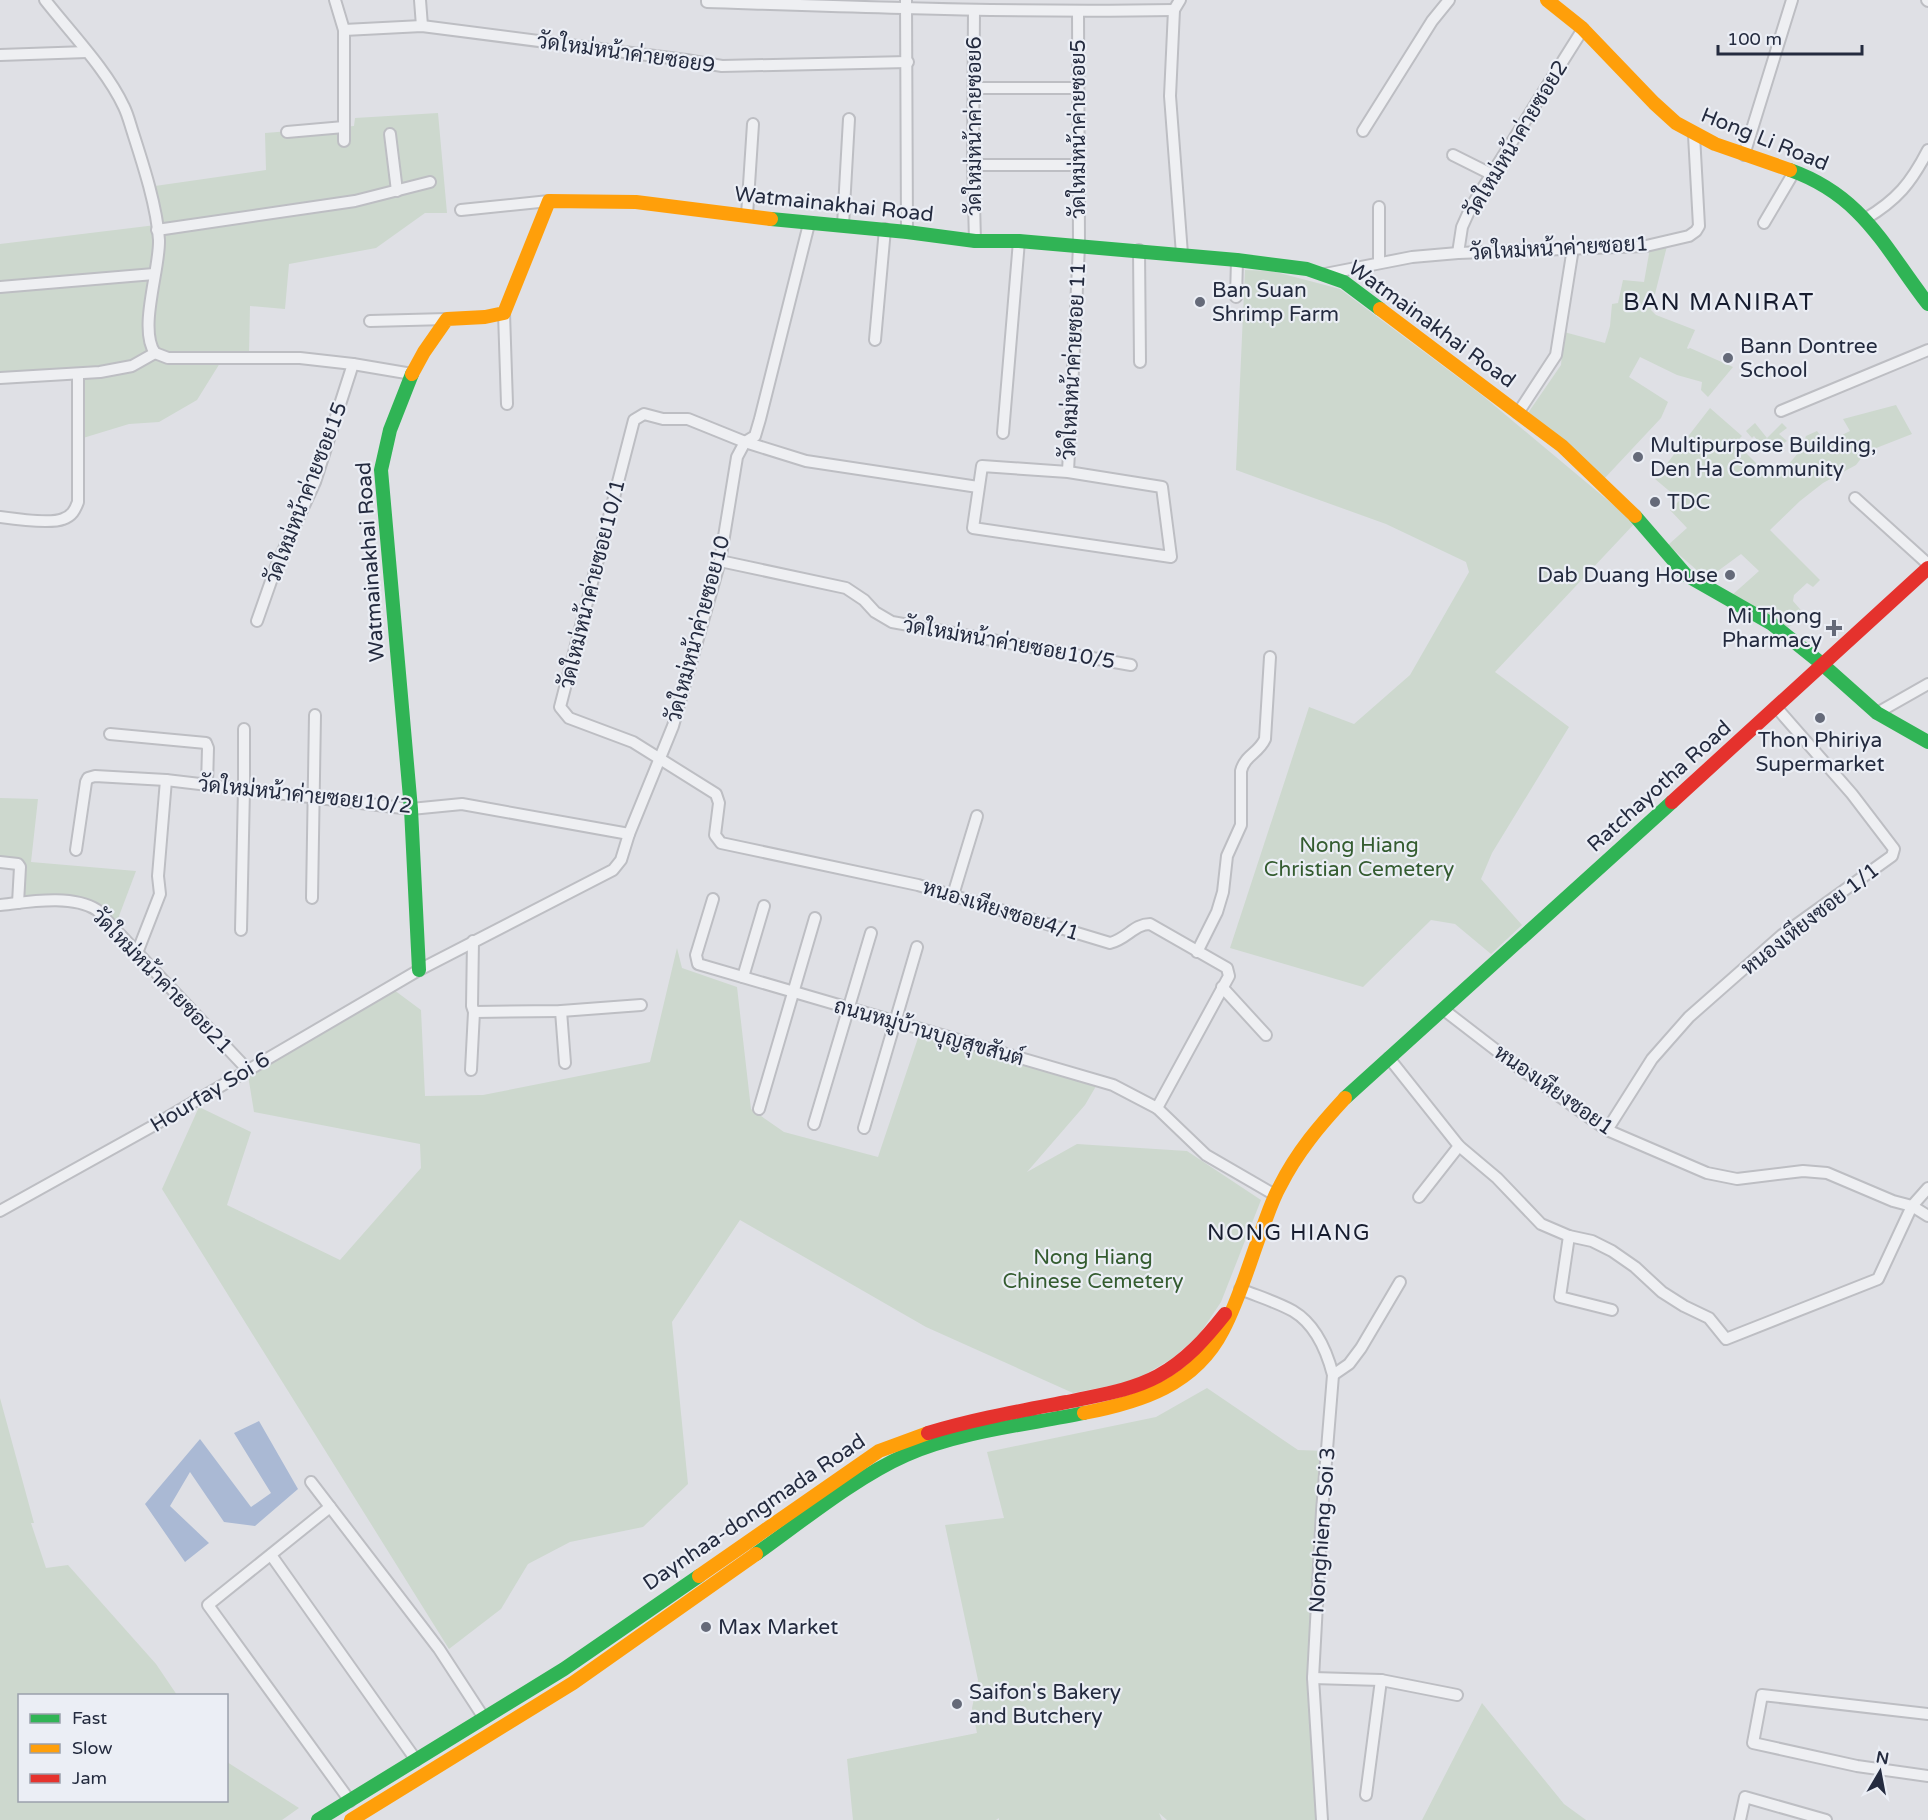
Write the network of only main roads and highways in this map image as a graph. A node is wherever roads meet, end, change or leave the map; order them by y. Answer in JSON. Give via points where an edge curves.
{"nodes":[{"id":1,"x":1547,"y":0,"type":"edge"},
{"id":2,"x":1928,"y":304,"type":"edge"},
{"id":3,"x":1928,"y":566,"type":"edge"},
{"id":4,"x":1822,"y":664,"type":"junction"},
{"id":5,"x":1928,"y":742,"type":"edge"},
{"id":6,"x":419,"y":970,"type":"road end"},
{"id":7,"x":1417,"y":1034,"type":"joint"},
{"id":8,"x":1234,"y":1303,"type":"junction"},
{"id":9,"x":1126,"y":1389,"type":"junction"},
{"id":10,"x":1130,"y":1403,"type":"junction"},
{"id":11,"x":429,"y":1752,"type":"junction"},
{"id":12,"x":439,"y":1766,"type":"junction"},
{"id":13,"x":318,"y":1820,"type":"edge"},
{"id":14,"x":351,"y":1820,"type":"edge"}],
"edges":[{"from":1,"to":2,"type":"main road","name":"Hong Li Road","via":[[1583,29],[1659,110],[1694,135],[1794,172],[1838,193],[1865,219]]},
{"from":3,"to":4,"type":"main road","name":"Ratchayotha Road"},
{"from":4,"to":5,"type":"main road","name":"Watmainakhai Road","via":[[1877,714]]},
{"from":4,"to":6,"type":"main road","name":"Watmainakhai Road","via":[[1772,624],[1686,575],[1641,522],[1562,446],[1344,282],[1325,274],[1182,254],[975,241],[636,202],[549,201],[504,312],[447,319],[412,374],[384,447],[381,470],[411,809]]},
{"from":4,"to":7,"type":"main road","name":"Ratchayotha Road"},
{"from":7,"to":8,"type":"main road","name":"Daynhaa-dongmada Road","via":[[1350,1092],[1299,1152],[1275,1195]]},
{"from":8,"to":9,"type":"main road","name":"Daynhaa-dongmada Road","via":[[1191,1353],[1145,1382]]},
{"from":8,"to":10,"type":"main road","name":"Daynhaa-dongmada Road","via":[[1213,1349],[1199,1366],[1179,1382]]},
{"from":9,"to":10,"type":"main road"},
{"from":9,"to":11,"type":"main road","name":"Daynhaa-dongmada Road","via":[[958,1423],[879,1451],[564,1669]]},
{"from":10,"to":12,"type":"main road","name":"Daynhaa-dongmada Road","via":[[961,1438],[915,1451],[886,1465],[573,1683]]},
{"from":11,"to":12,"type":"main road"},
{"from":11,"to":13,"type":"main road","name":"Daynhaa-dongmada Road"},
{"from":12,"to":14,"type":"main road","name":"Daynhaa-dongmada Road"}]}
